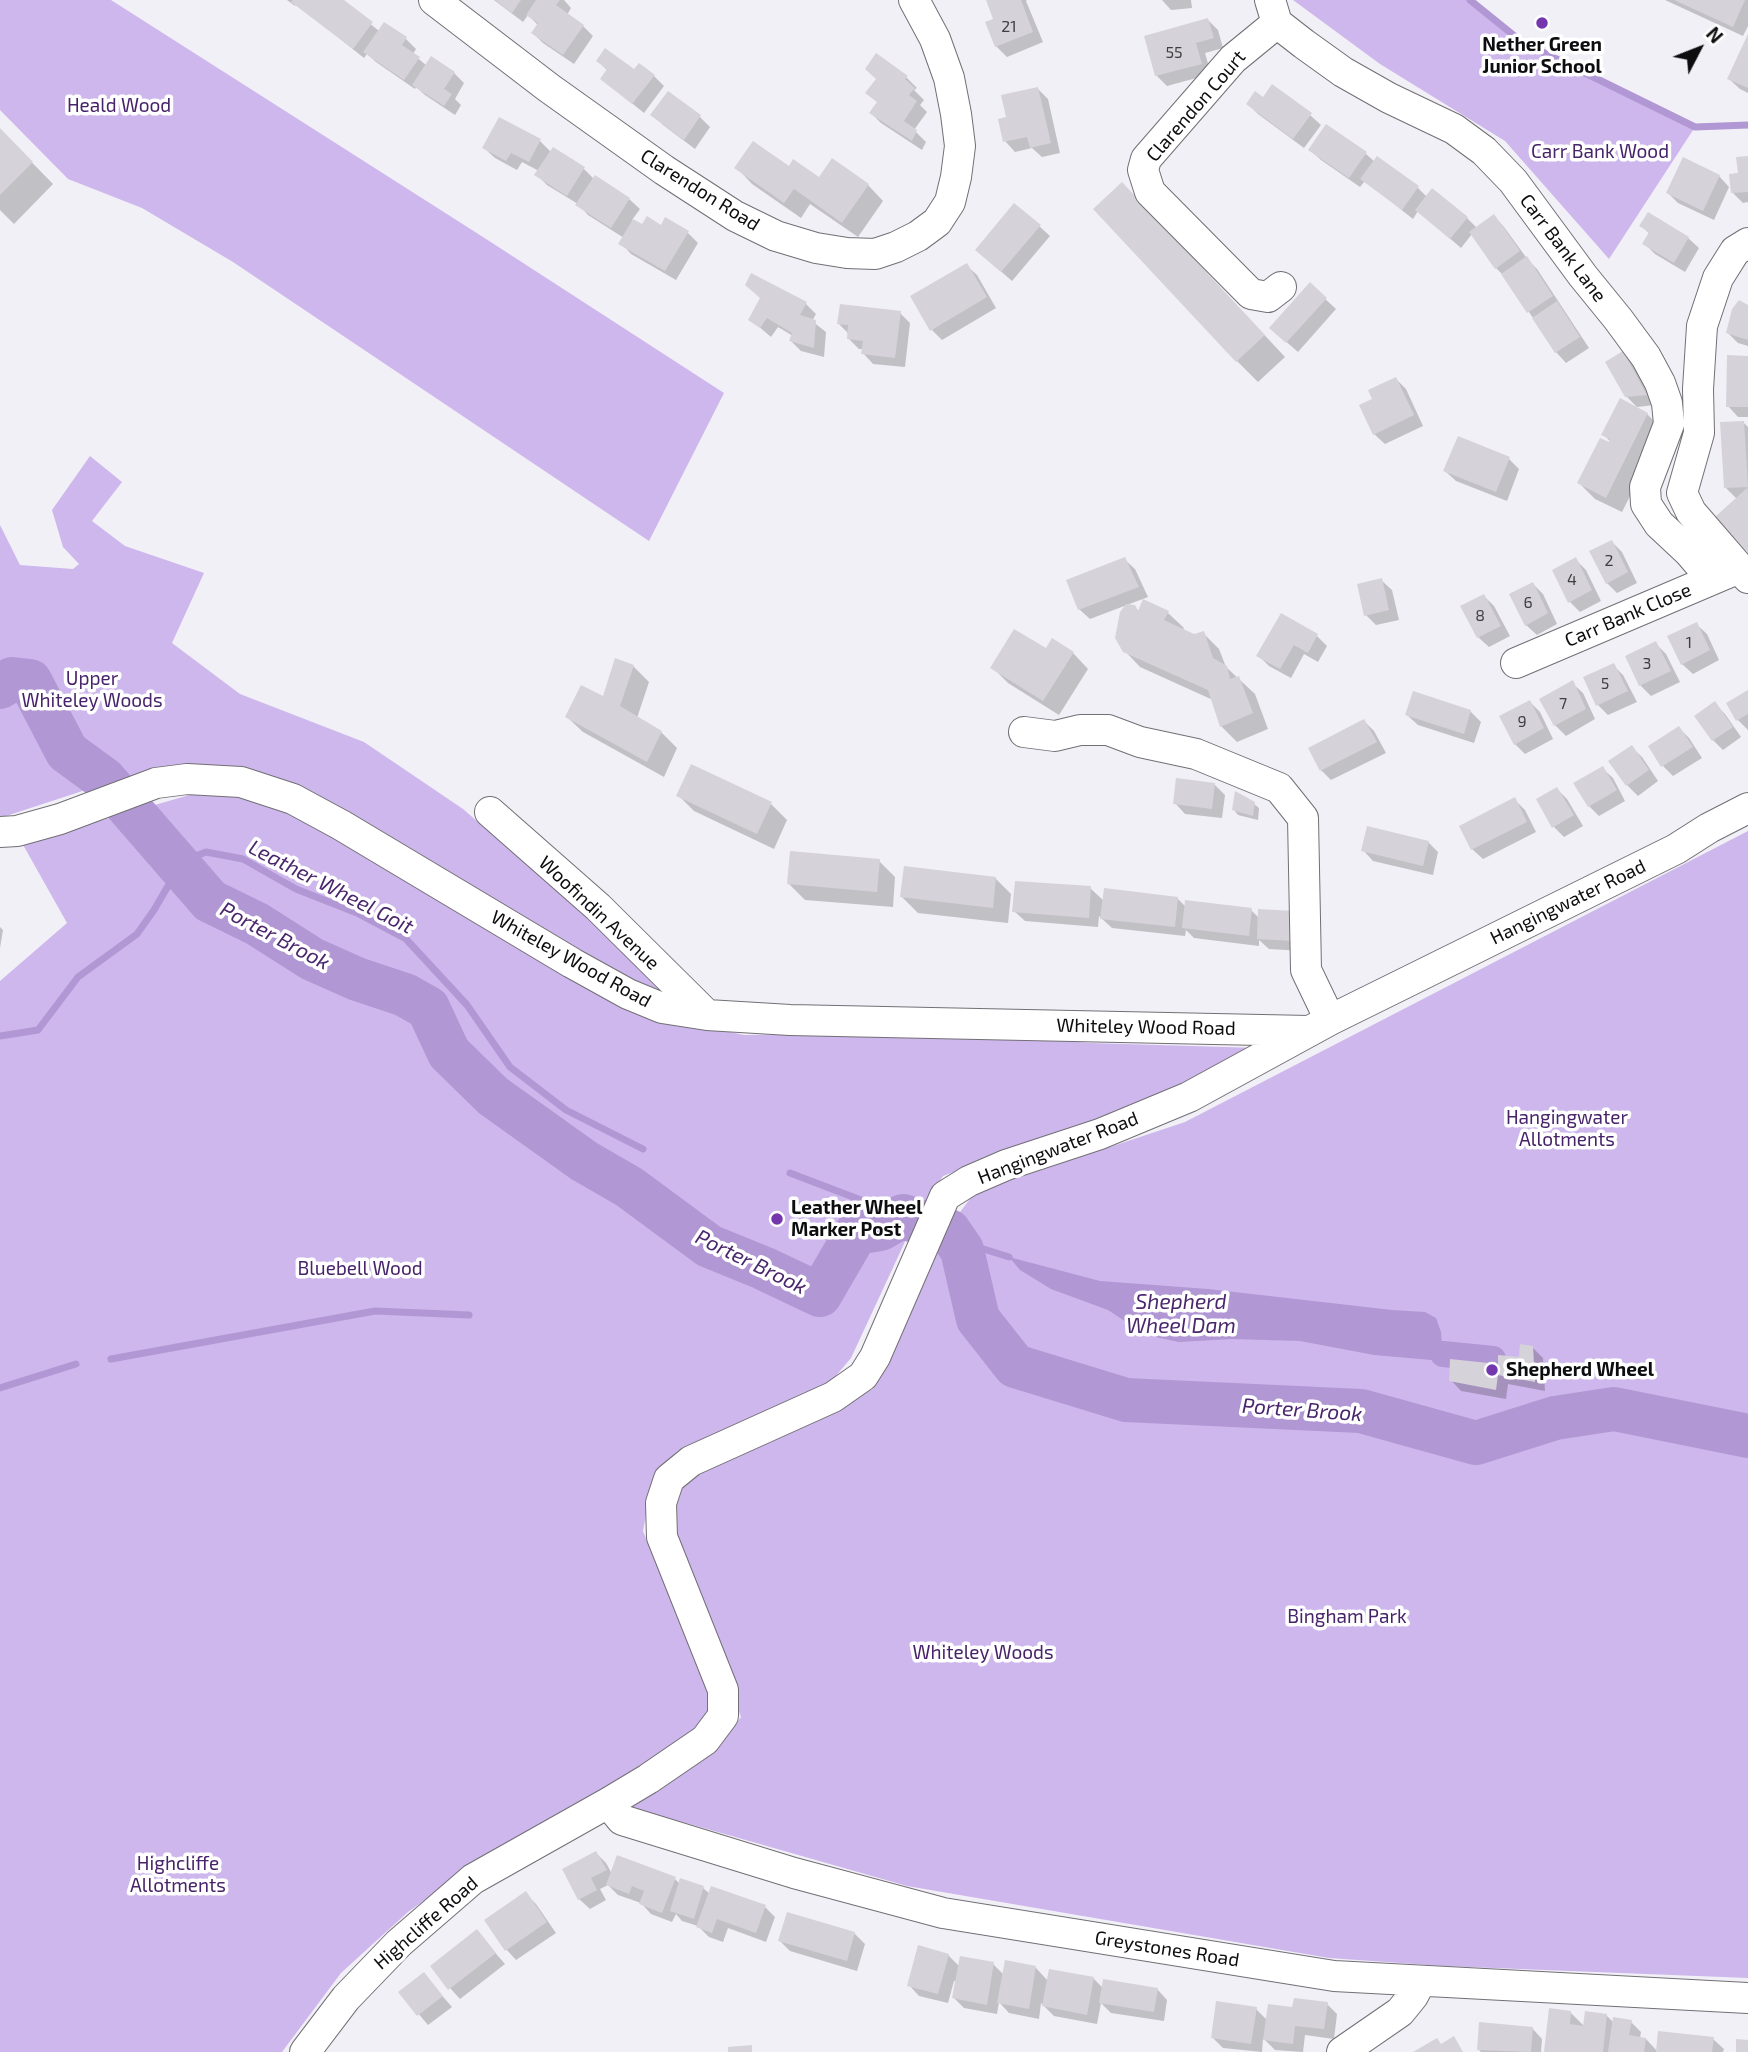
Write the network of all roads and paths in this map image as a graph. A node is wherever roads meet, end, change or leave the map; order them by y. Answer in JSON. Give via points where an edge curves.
{"nodes":[{"id":1,"x":434,"y":0,"type":"edge"},
{"id":2,"x":914,"y":0,"type":"edge"},
{"id":3,"x":1273,"y":12,"type":"edge"},
{"id":4,"x":1748,"y":243,"type":"edge"},
{"id":5,"x":1281,"y":287,"type":"dead end"},
{"id":6,"x":1744,"y":573,"type":"edge"},
{"id":7,"x":1712,"y":579,"type":"junction"},
{"id":8,"x":1516,"y":663,"type":"dead end"},
{"id":9,"x":1024,"y":732,"type":"dead end"},
{"id":10,"x":1748,"y":808,"type":"edge"},
{"id":11,"x":490,"y":812,"type":"dead end"},
{"id":12,"x":0,"y":832,"type":"edge"},
{"id":13,"x":707,"y":1014,"type":"junction"},
{"id":14,"x":1320,"y":1026,"type":"junction"},
{"id":15,"x":608,"y":1802,"type":"junction"},
{"id":16,"x":1421,"y":1981,"type":"junction"},
{"id":17,"x":1748,"y":1998,"type":"edge"},
{"id":18,"x":305,"y":2052,"type":"edge"},
{"id":19,"x":1342,"y":2052,"type":"edge"}],
"edges":[{"from":1,"to":2,"type":"street","name":"Clarendon Road","via":[[559,96],[735,216],[776,236],[816,248],[875,254],[918,236],[937,222],[950,202],[956,177],[960,146],[948,78],[935,39]]},
{"from":3,"to":5,"type":"street","name":"Clarendon Court","via":[[1146,159],[1143,170],[1150,192],[1251,294],[1268,297]]},
{"from":3,"to":7,"type":"street","name":"Carr Bank Lane","via":[[1343,72],[1454,130],[1484,151],[1513,181],[1646,357],[1660,383],[1669,424],[1645,487],[1646,504]]},
{"from":4,"to":6,"type":"street","via":[[1735,251],[1718,278],[1702,326],[1699,433],[1682,493],[1691,512]]},
{"from":6,"to":7,"type":"street","name":"Carr Bank Close"},
{"from":7,"to":8,"type":"street","name":"Carr Bank Close"},
{"from":9,"to":14,"type":"street","via":[[1055,736],[1108,730],[1196,754],[1279,788],[1303,818],[1306,970]]},
{"from":10,"to":14,"type":"street","name":"Hangingwater Road","via":[[1665,855]]},
{"from":11,"to":13,"type":"street","name":"Woofindin Avenue","via":[[598,907]]},
{"from":12,"to":13,"type":"street","name":"Whiteley Wood Road","via":[[39,825],[156,783],[187,779],[241,782],[293,799],[341,825],[628,994],[662,1008]]},
{"from":13,"to":14,"type":"street","name":"Whiteley Wood Road","via":[[790,1020]]},
{"from":14,"to":15,"type":"street","name":"Hangingwater Road","via":[[1189,1097],[1100,1134],[1006,1165],[946,1196],[863,1376],[833,1397],[691,1461],[669,1479],[661,1503],[662,1537],[723,1690],[723,1716],[705,1740]]},
{"from":15,"to":16,"type":"street","name":"Greystones Road","via":[[622,1820],[943,1913],[1334,1976]]},
{"from":15,"to":18,"type":"street","name":"Highcliffe Road","via":[[473,1879],[399,1943],[346,1998]]},
{"from":16,"to":17,"type":"street","name":"Greystones Road"},
{"from":16,"to":19,"type":"street","via":[[1400,2012]]}]}
